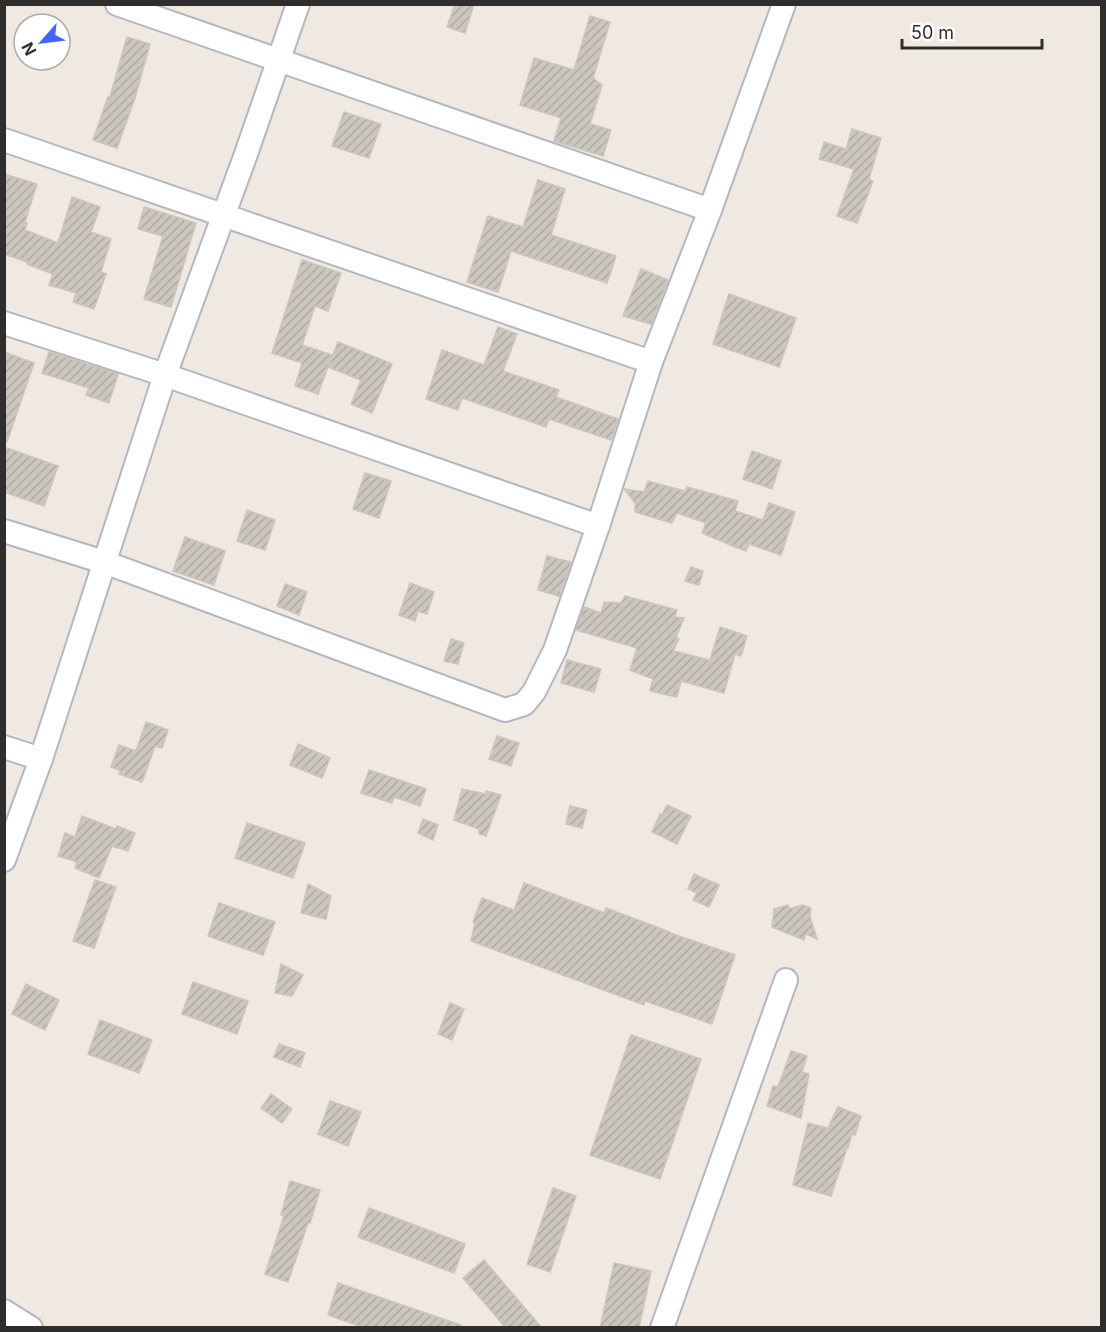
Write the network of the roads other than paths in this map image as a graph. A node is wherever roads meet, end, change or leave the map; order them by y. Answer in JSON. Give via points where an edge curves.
{"nodes":[{"id":1,"x":117,"y":4,"type":"edge"},
{"id":2,"x":298,"y":4,"type":"edge"},
{"id":3,"x":784,"y":4,"type":"edge"},
{"id":4,"x":278,"y":59,"type":"junction"},
{"id":5,"x":4,"y":140,"type":"edge"},
{"id":6,"x":710,"y":210,"type":"junction"},
{"id":7,"x":223,"y":216,"type":"junction"},
{"id":8,"x":4,"y":323,"type":"edge"},
{"id":9,"x":651,"y":362,"type":"junction"},
{"id":10,"x":165,"y":375,"type":"junction"},
{"id":11,"x":598,"y":526,"type":"junction"},
{"id":12,"x":4,"y":531,"type":"edge"},
{"id":13,"x":104,"y":562,"type":"junction"},
{"id":14,"x":4,"y":747,"type":"edge"},
{"id":15,"x":41,"y":759,"type":"junction"},
{"id":16,"x":4,"y":860,"type":"edge"},
{"id":17,"x":786,"y":980,"type":"dead end"},
{"id":18,"x":4,"y":1311,"type":"edge"},
{"id":19,"x":32,"y":1328,"type":"edge"},
{"id":20,"x":662,"y":1328,"type":"edge"}],
"edges":[{"from":1,"to":4,"type":"street"},
{"from":2,"to":4,"type":"street"},
{"from":3,"to":6,"type":"street"},
{"from":4,"to":6,"type":"street"},
{"from":4,"to":7,"type":"street"},
{"from":5,"to":7,"type":"street"},
{"from":6,"to":9,"type":"street"},
{"from":7,"to":9,"type":"street"},
{"from":7,"to":10,"type":"street"},
{"from":8,"to":10,"type":"street"},
{"from":9,"to":11,"type":"street"},
{"from":10,"to":11,"type":"street"},
{"from":10,"to":13,"type":"street"},
{"from":11,"to":13,"type":"street","via":[[555,650],[534,692],[524,704],[506,710]]},
{"from":12,"to":13,"type":"street"},
{"from":13,"to":15,"type":"street"},
{"from":14,"to":15,"type":"street"},
{"from":15,"to":16,"type":"street"},
{"from":17,"to":20,"type":"street"},
{"from":18,"to":19,"type":"street"}]}
